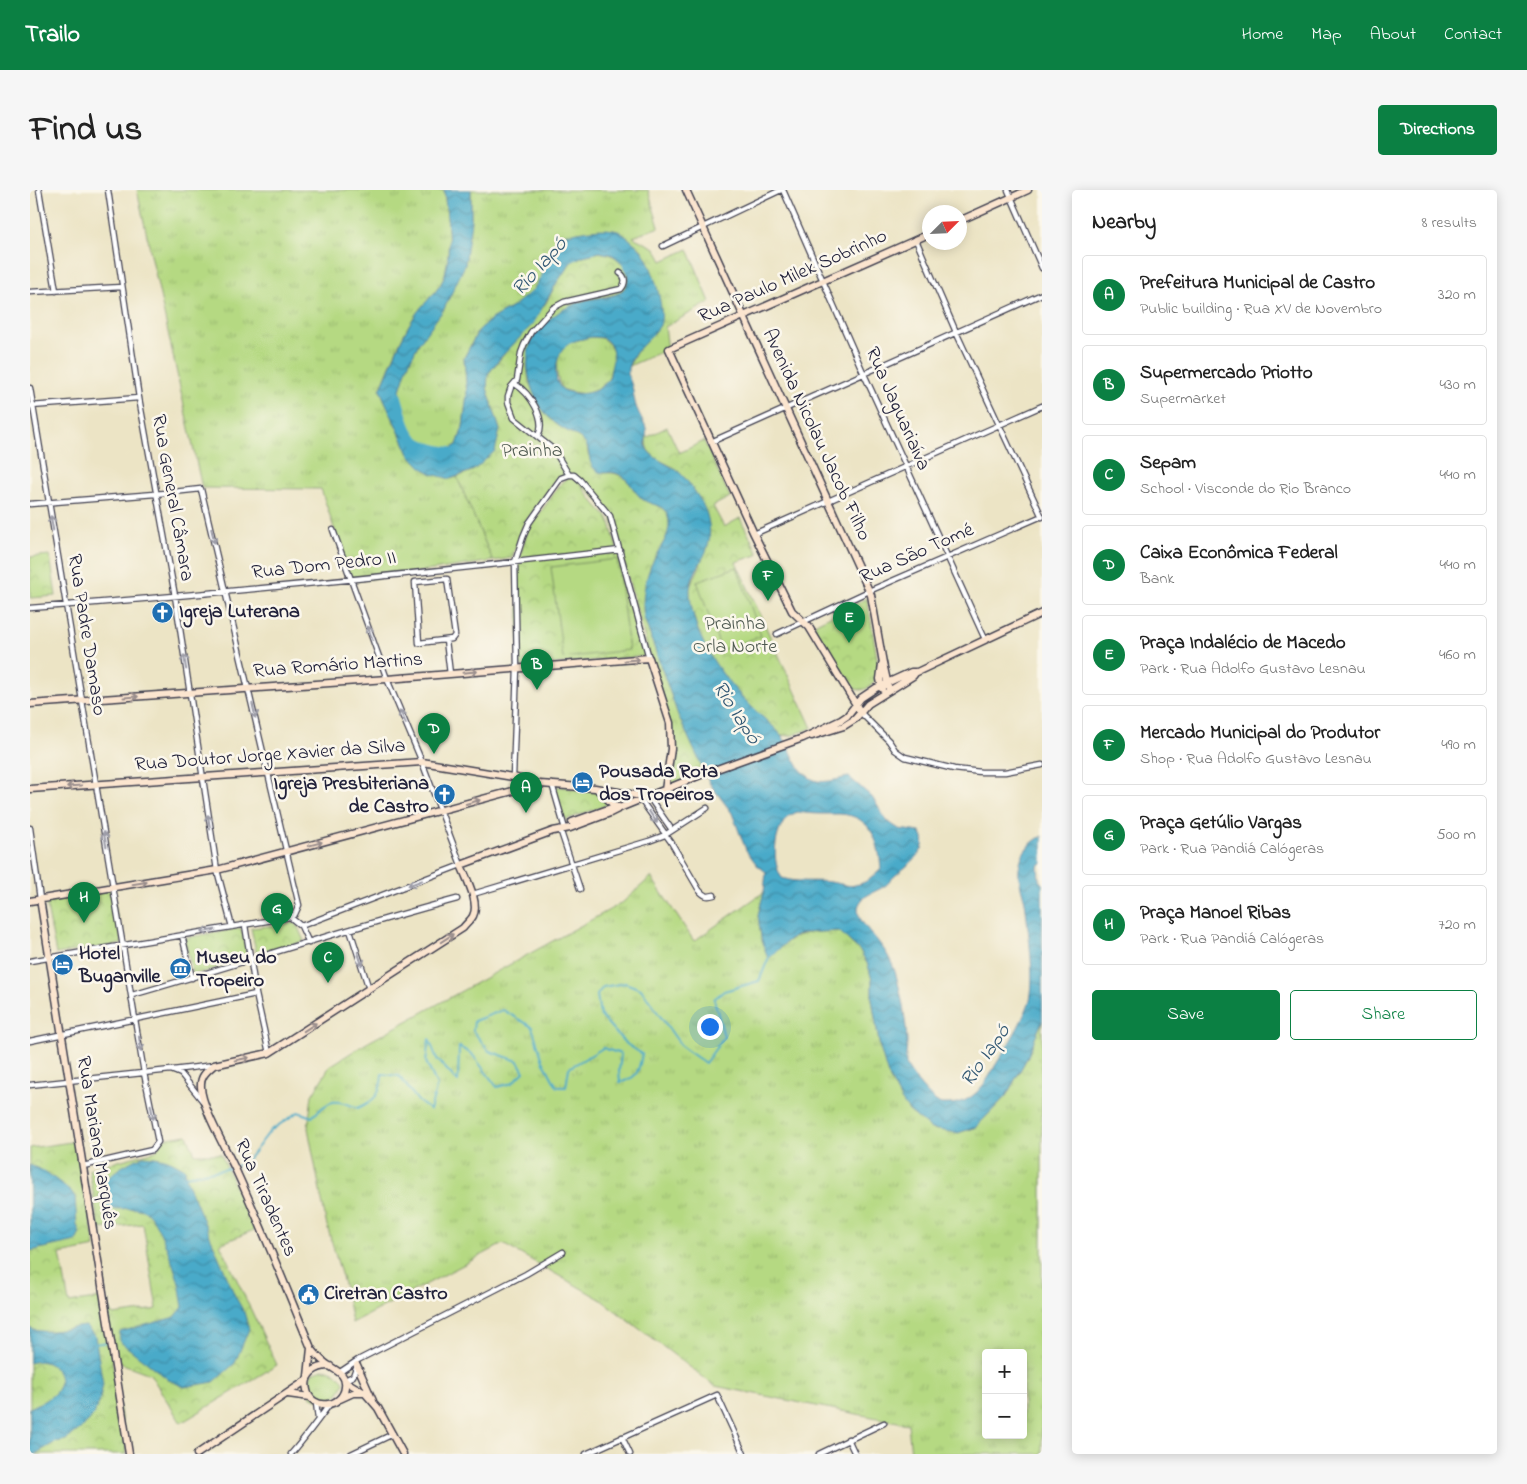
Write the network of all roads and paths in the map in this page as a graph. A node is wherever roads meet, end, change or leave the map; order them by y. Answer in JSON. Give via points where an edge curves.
{"nodes":[{"id":1,"x":39,"y":190,"type":"edge"},
{"id":2,"x":108,"y":190,"type":"edge"},
{"id":3,"x":686,"y":190,"type":"edge"},
{"id":4,"x":782,"y":190,"type":"edge"},
{"id":5,"x":1008,"y":190,"type":"edge"},
{"id":6,"x":1028,"y":190,"type":"edge"},
{"id":7,"x":1011,"y":198,"type":"junction"},
{"id":8,"x":967,"y":218,"type":"edge"},
{"id":9,"x":703,"y":226,"type":"junction"},
{"id":10,"x":922,"y":237,"type":"edge"},
{"id":11,"x":916,"y":240,"type":"junction"},
{"id":12,"x":663,"y":246,"type":"dead end"},
{"id":13,"x":1042,"y":268,"type":"edge"},
{"id":14,"x":620,"y":273,"type":"dead end"},
{"id":15,"x":823,"y":281,"type":"junction"},
{"id":16,"x":122,"y":287,"type":"junction"},
{"id":17,"x":56,"y":291,"type":"junction"},
{"id":18,"x":30,"y":292,"type":"edge"},
{"id":19,"x":1042,"y":294,"type":"edge"},
{"id":20,"x":743,"y":316,"type":"junction"},
{"id":21,"x":956,"y":332,"type":"junction"},
{"id":22,"x":863,"y":372,"type":"junction"},
{"id":23,"x":515,"y":384,"type":"junction"},
{"id":24,"x":30,"y":388,"type":"edge"},
{"id":25,"x":139,"y":398,"type":"junction"},
{"id":26,"x":31,"y":406,"type":"edge"},
{"id":27,"x":1042,"y":406,"type":"edge"},
{"id":28,"x":786,"y":408,"type":"junction"},
{"id":29,"x":1000,"y":424,"type":"junction"},
{"id":30,"x":538,"y":436,"type":"junction"},
{"id":31,"x":711,"y":442,"type":"junction"},
{"id":32,"x":907,"y":467,"type":"junction"},
{"id":33,"x":569,"y":475,"type":"junction"},
{"id":34,"x":155,"y":494,"type":"junction"},
{"id":35,"x":828,"y":502,"type":"junction"},
{"id":36,"x":49,"y":503,"type":"junction"},
{"id":37,"x":30,"y":504,"type":"edge"},
{"id":38,"x":1042,"y":516,"type":"edge"},
{"id":39,"x":333,"y":530,"type":"dead end"},
{"id":40,"x":754,"y":534,"type":"junction"},
{"id":41,"x":620,"y":550,"type":"junction"},
{"id":42,"x":948,"y":558,"type":"junction"},
{"id":43,"x":515,"y":562,"type":"junction"},
{"id":44,"x":350,"y":579,"type":"junction"},
{"id":45,"x":227,"y":591,"type":"junction"},
{"id":46,"x":870,"y":591,"type":"junction"},
{"id":47,"x":175,"y":596,"type":"junction"},
{"id":48,"x":66,"y":605,"type":"junction"},
{"id":49,"x":30,"y":608,"type":"edge"},
{"id":50,"x":1042,"y":613,"type":"edge"},
{"id":51,"x":804,"y":623,"type":"junction"},
{"id":52,"x":777,"y":634,"type":"dead end"},
{"id":53,"x":985,"y":639,"type":"junction"},
{"id":54,"x":446,"y":640,"type":"junction"},
{"id":55,"x":649,"y":658,"type":"junction"},
{"id":56,"x":517,"y":668,"type":"junction"},
{"id":57,"x":450,"y":674,"type":"junction"},
{"id":58,"x":387,"y":679,"type":"junction"},
{"id":59,"x":885,"y":688,"type":"junction"},
{"id":60,"x":249,"y":689,"type":"junction"},
{"id":61,"x":190,"y":693,"type":"junction"},
{"id":62,"x":82,"y":700,"type":"junction"},
{"id":63,"x":30,"y":704,"type":"edge"},
{"id":64,"x":854,"y":704,"type":"junction"},
{"id":65,"x":861,"y":713,"type":"junction"},
{"id":66,"x":803,"y":738,"type":"junction"},
{"id":67,"x":422,"y":762,"type":"junction"},
{"id":68,"x":1042,"y":765,"type":"edge"},
{"id":69,"x":268,"y":772,"type":"junction"},
{"id":70,"x":202,"y":777,"type":"junction"},
{"id":71,"x":512,"y":777,"type":"junction"},
{"id":72,"x":525,"y":780,"type":"junction"},
{"id":73,"x":96,"y":784,"type":"junction"},
{"id":74,"x":540,"y":784,"type":"junction"},
{"id":75,"x":552,"y":784,"type":"junction"},
{"id":76,"x":526,"y":788,"type":"junction"},
{"id":77,"x":595,"y":788,"type":"junction"},
{"id":78,"x":30,"y":789,"type":"edge"},
{"id":79,"x":518,"y":789,"type":"junction"},
{"id":80,"x":665,"y":790,"type":"junction"},
{"id":81,"x":624,"y":793,"type":"junction"},
{"id":82,"x":648,"y":797,"type":"junction"},
{"id":83,"x":641,"y":800,"type":"junction"},
{"id":84,"x":620,"y":807,"type":"junction"},
{"id":85,"x":707,"y":808,"type":"dead end"},
{"id":86,"x":441,"y":811,"type":"junction"},
{"id":87,"x":30,"y":828,"type":"edge"},
{"id":88,"x":560,"y":829,"type":"junction"},
{"id":89,"x":672,"y":830,"type":"junction"},
{"id":90,"x":665,"y":835,"type":"junction"},
{"id":91,"x":287,"y":851,"type":"junction"},
{"id":92,"x":571,"y":864,"type":"junction"},
{"id":93,"x":461,"y":865,"type":"junction"},
{"id":94,"x":217,"y":870,"type":"junction"},
{"id":95,"x":113,"y":887,"type":"junction"},
{"id":96,"x":580,"y":889,"type":"dead end"},
{"id":97,"x":473,"y":894,"type":"junction"},
{"id":98,"x":714,"y":896,"type":"dead end"},
{"id":99,"x":40,"y":899,"type":"junction"},
{"id":100,"x":457,"y":899,"type":"dead end"},
{"id":101,"x":30,"y":901,"type":"edge"},
{"id":102,"x":290,"y":917,"type":"junction"},
{"id":103,"x":245,"y":925,"type":"junction"},
{"id":104,"x":301,"y":926,"type":"junction"},
{"id":105,"x":232,"y":927,"type":"junction"},
{"id":106,"x":350,"y":930,"type":"junction"},
{"id":107,"x":182,"y":936,"type":"junction"},
{"id":108,"x":309,"y":943,"type":"junction"},
{"id":109,"x":123,"y":945,"type":"junction"},
{"id":110,"x":49,"y":958,"type":"junction"},
{"id":111,"x":251,"y":958,"type":"junction"},
{"id":112,"x":30,"y":960,"type":"edge"},
{"id":113,"x":192,"y":978,"type":"junction"},
{"id":114,"x":369,"y":989,"type":"junction"},
{"id":115,"x":256,"y":994,"type":"junction"},
{"id":116,"x":132,"y":995,"type":"junction"},
{"id":117,"x":136,"y":1019,"type":"junction"},
{"id":118,"x":62,"y":1034,"type":"junction"},
{"id":119,"x":30,"y":1041,"type":"edge"},
{"id":120,"x":269,"y":1053,"type":"junction"},
{"id":121,"x":214,"y":1065,"type":"junction"},
{"id":122,"x":171,"y":1070,"type":"junction"},
{"id":123,"x":144,"y":1072,"type":"junction"},
{"id":124,"x":70,"y":1081,"type":"junction"},
{"id":125,"x":30,"y":1085,"type":"edge"},
{"id":126,"x":204,"y":1103,"type":"junction"},
{"id":127,"x":83,"y":1166,"type":"junction"},
{"id":128,"x":563,"y":1252,"type":"dead end"},
{"id":129,"x":311,"y":1348,"type":"junction"},
{"id":130,"x":357,"y":1365,"type":"junction"},
{"id":131,"x":330,"y":1366,"type":"junction"},
{"id":132,"x":349,"y":1366,"type":"junction"},
{"id":133,"x":340,"y":1372,"type":"junction"},
{"id":134,"x":307,"y":1379,"type":"junction"},
{"id":135,"x":345,"y":1380,"type":"junction"},
{"id":136,"x":288,"y":1394,"type":"junction"},
{"id":137,"x":365,"y":1394,"type":"junction"},
{"id":138,"x":310,"y":1397,"type":"junction"},
{"id":139,"x":339,"y":1400,"type":"junction"},
{"id":140,"x":316,"y":1402,"type":"junction"},
{"id":141,"x":374,"y":1402,"type":"junction"},
{"id":142,"x":330,"y":1404,"type":"junction"},
{"id":143,"x":318,"y":1419,"type":"junction"},
{"id":144,"x":884,"y":1423,"type":"dead end"},
{"id":145,"x":393,"y":1434,"type":"junction"},
{"id":146,"x":622,"y":1437,"type":"junction"},
{"id":147,"x":848,"y":1439,"type":"junction"},
{"id":148,"x":129,"y":1454,"type":"edge"},
{"id":149,"x":196,"y":1454,"type":"edge"},
{"id":150,"x":291,"y":1454,"type":"edge"},
{"id":151,"x":351,"y":1454,"type":"edge"},
{"id":152,"x":403,"y":1454,"type":"edge"},
{"id":153,"x":586,"y":1454,"type":"edge"},
{"id":154,"x":630,"y":1454,"type":"edge"},
{"id":155,"x":744,"y":1454,"type":"edge"},
{"id":156,"x":819,"y":1454,"type":"edge"},
{"id":157,"x":855,"y":1454,"type":"edge"}],
"edges":[{"from":1,"to":17,"type":"street"},
{"from":2,"to":16,"type":"street","name":"Rua General Câmara"},
{"from":3,"to":9,"type":"street","name":"Avenida Nicolau Jacob Filho"},
{"from":4,"to":9,"type":"street"},
{"from":4,"to":15,"type":"street","name":"Rua Jaguariaíva"},
{"from":5,"to":7,"type":"street"},
{"from":6,"to":7,"type":"street"},
{"from":7,"to":8,"type":"street"},
{"from":7,"to":13,"type":"street"},
{"from":9,"to":12,"type":"street"},
{"from":9,"to":20,"type":"street","name":"Avenida Nicolau Jacob Filho"},
{"from":10,"to":11,"type":"street","name":"Rua Paulo Milek Sobrinho"},
{"from":11,"to":15,"type":"street","name":"Rua Paulo Milek Sobrinho"},
{"from":11,"to":21,"type":"street"},
{"from":14,"to":23,"type":"street","via":[[625,280],[621,289],[564,302],[553,308],[531,332],[520,353]]},
{"from":15,"to":20,"type":"street","name":"Rua Paulo Milek Sobrinho"},
{"from":15,"to":22,"type":"street","name":"Rua Jaguariaíva"},
{"from":16,"to":17,"type":"street"},
{"from":16,"to":25,"type":"street","name":"Rua General Câmara"},
{"from":17,"to":18,"type":"street"},
{"from":19,"to":21,"type":"street"},
{"from":20,"to":28,"type":"street","name":"Avenida Nicolau Jacob Filho"},
{"from":20,"to":31,"type":"street","name":"Rua Paulo Milek Sobrinho","via":[[669,349]]},
{"from":21,"to":22,"type":"street"},
{"from":21,"to":29,"type":"street"},
{"from":22,"to":28,"type":"street"},
{"from":22,"to":32,"type":"street","name":"Rua Jaguariaíva"},
{"from":23,"to":30,"type":"street","via":[[529,396],[536,409],[541,426]]},
{"from":23,"to":30,"type":"street","via":[[508,396],[511,412],[517,422]]},
{"from":24,"to":26,"type":"street","name":"Rua Padre Damaso"},
{"from":25,"to":26,"type":"street"},
{"from":25,"to":34,"type":"street","name":"Rua General Câmara"},
{"from":26,"to":36,"type":"street","name":"Rua Padre Damaso"},
{"from":27,"to":29,"type":"street"},
{"from":28,"to":31,"type":"street"},
{"from":28,"to":35,"type":"street","name":"Avenida Nicolau Jacob Filho"},
{"from":29,"to":32,"type":"street"},
{"from":29,"to":38,"type":"street"},
{"from":30,"to":33,"type":"street","via":[[554,450]]},
{"from":31,"to":40,"type":"street"},
{"from":32,"to":35,"type":"street"},
{"from":32,"to":42,"type":"street","name":"Rua Jaguariaíva"},
{"from":33,"to":41,"type":"street","via":[[580,480],[610,516]]},
{"from":33,"to":43,"type":"street","via":[[555,485],[526,528]]},
{"from":34,"to":36,"type":"street"},
{"from":34,"to":45,"type":"street","one_way":true,"via":[[201,488]]},
{"from":34,"to":47,"type":"street","name":"Rua General Câmara"},
{"from":35,"to":40,"type":"street"},
{"from":35,"to":46,"type":"street","name":"Avenida Nicolau Jacob Filho"},
{"from":36,"to":37,"type":"street"},
{"from":48,"to":36,"type":"street","name":"Rua Padre Damaso","one_way":true},
{"from":38,"to":42,"type":"street","name":"Rua São Tomé"},
{"from":39,"to":44,"type":"street"},
{"from":40,"to":51,"type":"street","via":[[792,611]]},
{"from":41,"to":43,"type":"street","name":"Rua Dom Pedro II"},
{"from":41,"to":55,"type":"street"},
{"from":42,"to":46,"type":"street","name":"Rua São Tomé"},
{"from":42,"to":53,"type":"street","name":"Rua Jaguariaíva"},
{"from":43,"to":44,"type":"street","name":"Rua Dom Pedro II"},
{"from":43,"to":56,"type":"street"},
{"from":44,"to":45,"type":"street","name":"Rua Dom Pedro II"},
{"from":58,"to":44,"type":"street","one_way":true},
{"from":45,"to":47,"type":"street","name":"Rua Dom Pedro II"},
{"from":45,"to":60,"type":"street"},
{"from":46,"to":51,"type":"street","name":"Rua São Tomé"},
{"from":46,"to":59,"type":"street","name":"Avenida Nicolau Jacob Filho"},
{"from":47,"to":48,"type":"street","name":"Rua Dom Pedro II"},
{"from":61,"to":47,"type":"street","name":"Rua General Câmara","one_way":true},
{"from":48,"to":49,"type":"street","name":"Rua Dom Pedro II"},
{"from":48,"to":62,"type":"street","name":"Rua Padre Damaso"},
{"from":50,"to":53,"type":"street"},
{"from":51,"to":52,"type":"street","name":"Rua São Tomé"},
{"from":51,"to":64,"type":"street"},
{"from":53,"to":59,"type":"street","via":[[911,672]]},
{"from":54,"to":54,"type":"street","via":[[419,644],[415,582],[447,579],[455,635]]},
{"from":54,"to":57,"type":"street"},
{"from":56,"to":55,"type":"street","name":"Rua Romário Martins","one_way":true},
{"from":55,"to":80,"type":"street","via":[[670,723],[671,749]]},
{"from":57,"to":56,"type":"street","name":"Rua Romário Martins","one_way":true},
{"from":56,"to":71,"type":"street"},
{"from":57,"to":58,"type":"street","name":"Rua Romário Martins"},
{"from":58,"to":60,"type":"street","name":"Rua Romário Martins"},
{"from":67,"to":58,"type":"street","one_way":true},
{"from":59,"to":64,"type":"street"},
{"from":59,"to":65,"type":"street"},
{"from":60,"to":61,"type":"street","name":"Rua Romário Martins"},
{"from":60,"to":69,"type":"street","one_way":true},
{"from":62,"to":61,"type":"street","name":"Rua Romário Martins","one_way":true},
{"from":61,"to":70,"type":"street","name":"Rua General Câmara"},
{"from":62,"to":63,"type":"street","name":"Rua Romário Martins"},
{"from":62,"to":73,"type":"street","name":"Rua Padre Damaso"},
{"from":64,"to":65,"type":"street"},
{"from":64,"to":66,"type":"street","via":[[847,716]]},
{"from":65,"to":66,"type":"street","via":[[844,726]]},
{"from":65,"to":68,"type":"street","via":[[905,757],[981,772],[1005,772]]},
{"from":66,"to":80,"type":"street"},
{"from":67,"to":69,"type":"street","name":"Rua Doutor Jorge Xavier da Silva"},
{"from":67,"to":71,"type":"street","name":"Rua Doutor Jorge Xavier da Silva"},
{"from":67,"to":86,"type":"street"},
{"from":69,"to":70,"type":"street","name":"Rua Doutor Jorge Xavier da Silva"},
{"from":69,"to":91,"type":"street"},
{"from":70,"to":73,"type":"street","name":"Rua Doutor Jorge Xavier da Silva"},
{"from":94,"to":70,"type":"street","name":"Rua General Câmara","one_way":true},
{"from":71,"to":72,"type":"street","name":"Rua Doutor Jorge Xavier da Silva"},
{"from":71,"to":79,"type":"street"},
{"from":72,"to":74,"type":"street","name":"Rua Doutor Jorge Xavier da Silva"},
{"from":72,"to":76,"type":"street"},
{"from":73,"to":78,"type":"street","name":"Rua Doutor Jorge Xavier da Silva","one_way":true},
{"from":95,"to":73,"type":"street","name":"Rua Padre Damaso","one_way":true},
{"from":74,"to":75,"type":"street"},
{"from":74,"to":76,"type":"street"},
{"from":75,"to":77,"type":"street"},
{"from":75,"to":88,"type":"street"},
{"from":76,"to":79,"type":"street"},
{"from":77,"to":81,"type":"street"},
{"from":77,"to":84,"type":"street"},
{"from":86,"to":79,"type":"street","one_way":true},
{"from":80,"to":82,"type":"street"},
{"from":81,"to":82,"type":"street"},
{"from":81,"to":84,"type":"street","via":[[626,801]]},
{"from":82,"to":83,"type":"street"},
{"from":82,"to":89,"type":"street"},
{"from":83,"to":84,"type":"street"},
{"from":83,"to":90,"type":"street","one_way":true},
{"from":84,"to":88,"type":"street"},
{"from":85,"to":89,"type":"street"},
{"from":91,"to":86,"type":"street","one_way":true},
{"from":86,"to":93,"type":"street"},
{"from":87,"to":99,"type":"street"},
{"from":88,"to":92,"type":"street"},
{"from":88,"to":93,"type":"street"},
{"from":89,"to":90,"type":"street"},
{"from":90,"to":92,"type":"street"},
{"from":90,"to":98,"type":"street","via":[[703,895]]},
{"from":91,"to":94,"type":"street"},
{"from":91,"to":102,"type":"street","via":[[299,905]]},
{"from":92,"to":96,"type":"street"},
{"from":92,"to":97,"type":"street"},
{"from":93,"to":97,"type":"street"},
{"from":93,"to":104,"type":"street","one_way":true},
{"from":95,"to":94,"type":"street","one_way":true},
{"from":94,"to":105,"type":"street","name":"Rua General Câmara"},
{"from":95,"to":99,"type":"street"},
{"from":95,"to":109,"type":"street","name":"Rua Padre Damaso"},
{"from":114,"to":97,"type":"street","one_way":true,"via":[[463,928],[476,908]]},
{"from":99,"to":101,"type":"street"},
{"from":99,"to":110,"type":"street","name":"Rua Mariana Marquês"},
{"from":100,"to":106,"type":"street"},
{"from":102,"to":103,"type":"street"},
{"from":102,"to":104,"type":"street"},
{"from":103,"to":105,"type":"street"},
{"from":103,"to":111,"type":"street"},
{"from":104,"to":108,"type":"street"},
{"from":105,"to":107,"type":"street","one_way":true},
{"from":106,"to":108,"type":"street"},
{"from":106,"to":114,"type":"street","one_way":true},
{"from":107,"to":109,"type":"street"},
{"from":107,"to":113,"type":"street"},
{"from":108,"to":111,"type":"street"},
{"from":109,"to":110,"type":"street"},
{"from":109,"to":116,"type":"street","name":"Rua Padre Damaso"},
{"from":110,"to":112,"type":"street"},
{"from":110,"to":118,"type":"street","name":"Rua Mariana Marquês"},
{"from":111,"to":113,"type":"street"},
{"from":111,"to":115,"type":"street"},
{"from":113,"to":116,"type":"street"},
{"from":120,"to":114,"type":"street","one_way":true},
{"from":115,"to":117,"type":"street"},
{"from":115,"to":120,"type":"street"},
{"from":116,"to":117,"type":"street","name":"Rua Padre Damaso"},
{"from":117,"to":118,"type":"street"},
{"from":117,"to":123,"type":"street","name":"Rua Padre Damaso","one_way":true},
{"from":118,"to":119,"type":"street"},
{"from":118,"to":124,"type":"street","name":"Rua Mariana Marquês"},
{"from":121,"to":120,"type":"street","one_way":true},
{"from":121,"to":122,"type":"street"},
{"from":121,"to":126,"type":"street","name":"Rua Tiradentes","via":[[202,1077]]},
{"from":122,"to":123,"type":"street"},
{"from":122,"to":126,"type":"street","via":[[181,1074]]},
{"from":123,"to":124,"type":"street"},
{"from":123,"to":127,"type":"street","name":"Rua Padre Damaso","one_way":true,"via":[[158,1142],[152,1150]]},
{"from":124,"to":125,"type":"street"},
{"from":124,"to":127,"type":"street","name":"Rua Mariana Marquês"},
{"from":126,"to":129,"type":"street","name":"Rua Tiradentes","via":[[238,1174]]},
{"from":127,"to":148,"type":"street","name":"Rua Mariana Marquês"},
{"from":128,"to":130,"type":"street"},
{"from":129,"to":131,"type":"street"},
{"from":129,"to":134,"type":"street"},
{"from":130,"to":132,"type":"street"},
{"from":130,"to":132,"type":"street"},
{"from":130,"to":135,"type":"street","via":[[351,1378]]},
{"from":130,"to":141,"type":"street"},
{"from":131,"to":133,"type":"street"},
{"from":131,"to":134,"type":"street","via":[[317,1368]]},
{"from":132,"to":133,"type":"street"},
{"from":133,"to":135,"type":"street"},
{"from":134,"to":136,"type":"street"},
{"from":134,"to":138,"type":"street","via":[[306,1389]]},
{"from":135,"to":137,"type":"street"},
{"from":135,"to":139,"type":"street","via":[[345,1390]]},
{"from":136,"to":138,"type":"street"},
{"from":136,"to":149,"type":"street"},
{"from":137,"to":139,"type":"street","via":[[352,1393]]},
{"from":137,"to":141,"type":"street"},
{"from":138,"to":140,"type":"street"},
{"from":139,"to":142,"type":"street"},
{"from":140,"to":142,"type":"street"},
{"from":140,"to":143,"type":"street"},
{"from":141,"to":145,"type":"street"},
{"from":142,"to":143,"type":"street"},
{"from":143,"to":150,"type":"street"},
{"from":144,"to":147,"type":"street"},
{"from":145,"to":151,"type":"street"},
{"from":145,"to":152,"type":"street"},
{"from":146,"to":153,"type":"street"},
{"from":146,"to":154,"type":"street"},
{"from":146,"to":155,"type":"street","via":[[717,1395]]},
{"from":147,"to":156,"type":"street"},
{"from":147,"to":157,"type":"street"}]}
